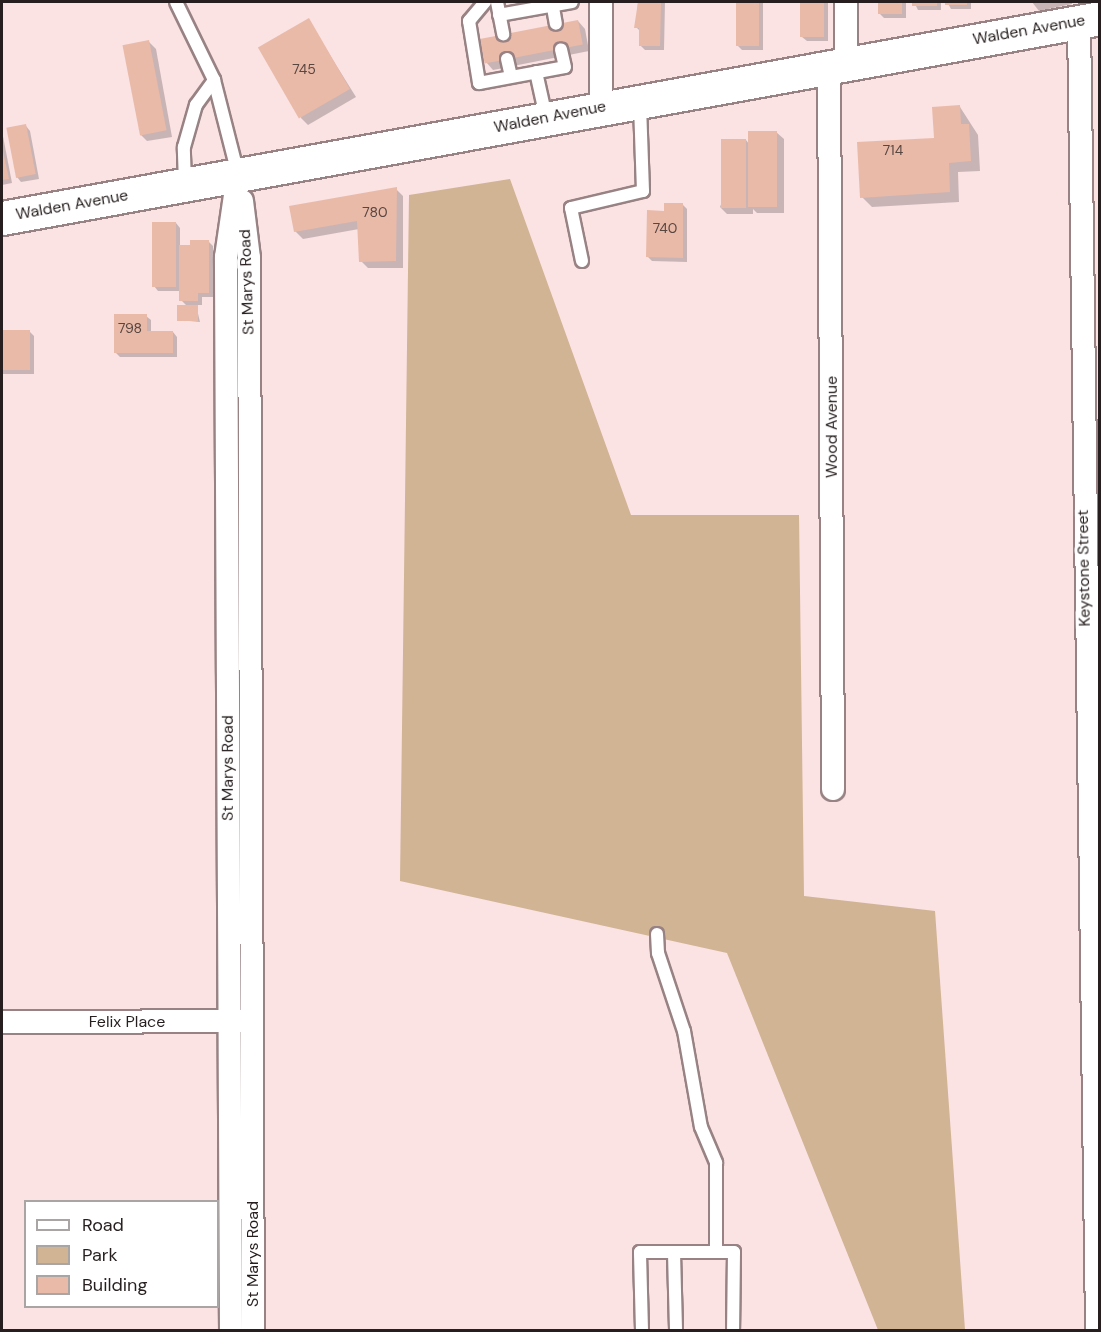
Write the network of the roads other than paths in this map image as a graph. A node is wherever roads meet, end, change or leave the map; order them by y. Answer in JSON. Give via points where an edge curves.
{"nodes":[{"id":1,"x":176,"y":2,"type":"edge"},
{"id":2,"x":485,"y":2,"type":"edge"},
{"id":3,"x":497,"y":2,"type":"edge"},
{"id":4,"x":572,"y":2,"type":"edge"},
{"id":5,"x":601,"y":2,"type":"edge"},
{"id":6,"x":846,"y":2,"type":"edge"},
{"id":7,"x":552,"y":3,"type":"edge"},
{"id":8,"x":526,"y":5,"type":"edge"},
{"id":9,"x":500,"y":15,"type":"junction"},
{"id":10,"x":1089,"y":15,"type":"edge"},
{"id":11,"x":556,"y":24,"type":"dead end"},
{"id":12,"x":503,"y":34,"type":"dead end"},
{"id":13,"x":561,"y":49,"type":"dead end"},
{"id":14,"x":507,"y":59,"type":"dead end"},
{"id":15,"x":838,"y":64,"type":"junction"},
{"id":16,"x":536,"y":72,"type":"junction"},
{"id":17,"x":511,"y":76,"type":"junction"},
{"id":18,"x":214,"y":80,"type":"junction"},
{"id":19,"x":640,"y":100,"type":"junction"},
{"id":20,"x":601,"y":107,"type":"junction"},
{"id":21,"x":546,"y":117,"type":"junction"},
{"id":22,"x":238,"y":175,"type":"junction"},
{"id":23,"x":185,"y":184,"type":"junction"},
{"id":24,"x":2,"y":218,"type":"edge"},
{"id":25,"x":582,"y":261,"type":"dead end"},
{"id":26,"x":227,"y":474,"type":"junction"},
{"id":27,"x":250,"y":474,"type":"junction"},
{"id":28,"x":228,"y":784,"type":"junction"},
{"id":29,"x":251,"y":784,"type":"junction"},
{"id":30,"x":833,"y":789,"type":"dead end"},
{"id":31,"x":657,"y":934,"type":"dead end"},
{"id":32,"x":229,"y":1021,"type":"junction"},
{"id":33,"x":252,"y":1021,"type":"junction"},
{"id":34,"x":2,"y":1022,"type":"edge"},
{"id":35,"x":230,"y":1233,"type":"junction"},
{"id":36,"x":253,"y":1233,"type":"junction"},
{"id":37,"x":716,"y":1252,"type":"junction"},
{"id":38,"x":674,"y":1253,"type":"junction"},
{"id":39,"x":231,"y":1330,"type":"edge"},
{"id":40,"x":253,"y":1330,"type":"edge"},
{"id":41,"x":642,"y":1330,"type":"edge"},
{"id":42,"x":676,"y":1330,"type":"edge"},
{"id":43,"x":733,"y":1330,"type":"edge"},
{"id":44,"x":1097,"y":1330,"type":"edge"}],
"edges":[{"from":1,"to":18,"type":"lane"},
{"from":2,"to":17,"type":"lane","via":[[469,21],[479,83]]},
{"from":3,"to":9,"type":"lane"},
{"from":4,"to":7,"type":"lane"},
{"from":5,"to":20,"type":"street"},
{"from":6,"to":15,"type":"street","name":"Wood Avenue"},
{"from":7,"to":8,"type":"lane"},
{"from":7,"to":11,"type":"lane"},
{"from":8,"to":9,"type":"lane"},
{"from":9,"to":12,"type":"lane"},
{"from":10,"to":15,"type":"main road","name":"Walden Avenue"},
{"from":10,"to":44,"type":"street","name":"Keystone Street"},
{"from":13,"to":16,"type":"lane","via":[[565,67]]},
{"from":14,"to":17,"type":"lane"},
{"from":15,"to":19,"type":"main road","name":"Walden Avenue"},
{"from":15,"to":30,"type":"street","name":"Wood Avenue"},
{"from":16,"to":17,"type":"lane"},
{"from":16,"to":21,"type":"lane"},
{"from":18,"to":22,"type":"lane"},
{"from":18,"to":23,"type":"lane","via":[[196,105],[184,147]]},
{"from":19,"to":20,"type":"main road","name":"Walden Avenue"},
{"from":19,"to":25,"type":"lane","via":[[643,191],[571,208]]},
{"from":20,"to":21,"type":"main road","name":"Walden Avenue"},
{"from":21,"to":22,"type":"main road","name":"Walden Avenue"},
{"from":22,"to":23,"type":"main road","name":"Walden Avenue"},
{"from":22,"to":26,"type":"street","name":"St Marys Road","via":[[226,257]]},
{"from":22,"to":27,"type":"street","name":"St Marys Road","via":[[249,258]]},
{"from":23,"to":24,"type":"main road","name":"Walden Avenue"},
{"from":26,"to":27,"type":"street"},
{"from":26,"to":28,"type":"street","name":"St Marys Road"},
{"from":27,"to":29,"type":"street","name":"St Marys Road"},
{"from":28,"to":29,"type":"street"},
{"from":28,"to":32,"type":"street","name":"St Marys Road"},
{"from":29,"to":33,"type":"street","name":"St Marys Road"},
{"from":31,"to":37,"type":"lane","via":[[658,953],[684,1031],[701,1126],[716,1163]]},
{"from":32,"to":33,"type":"street","name":"Felix Place"},
{"from":32,"to":34,"type":"street","name":"Felix Place"},
{"from":32,"to":35,"type":"street","name":"St Marys Road"},
{"from":33,"to":36,"type":"street","name":"St Marys Road"},
{"from":35,"to":36,"type":"street"},
{"from":35,"to":39,"type":"street","name":"St Marys Road"},
{"from":36,"to":40,"type":"street","name":"St Marys Road"},
{"from":37,"to":38,"type":"lane"},
{"from":37,"to":43,"type":"lane","via":[[734,1252]]},
{"from":38,"to":41,"type":"lane","via":[[640,1252]]},
{"from":38,"to":42,"type":"lane"}]}
